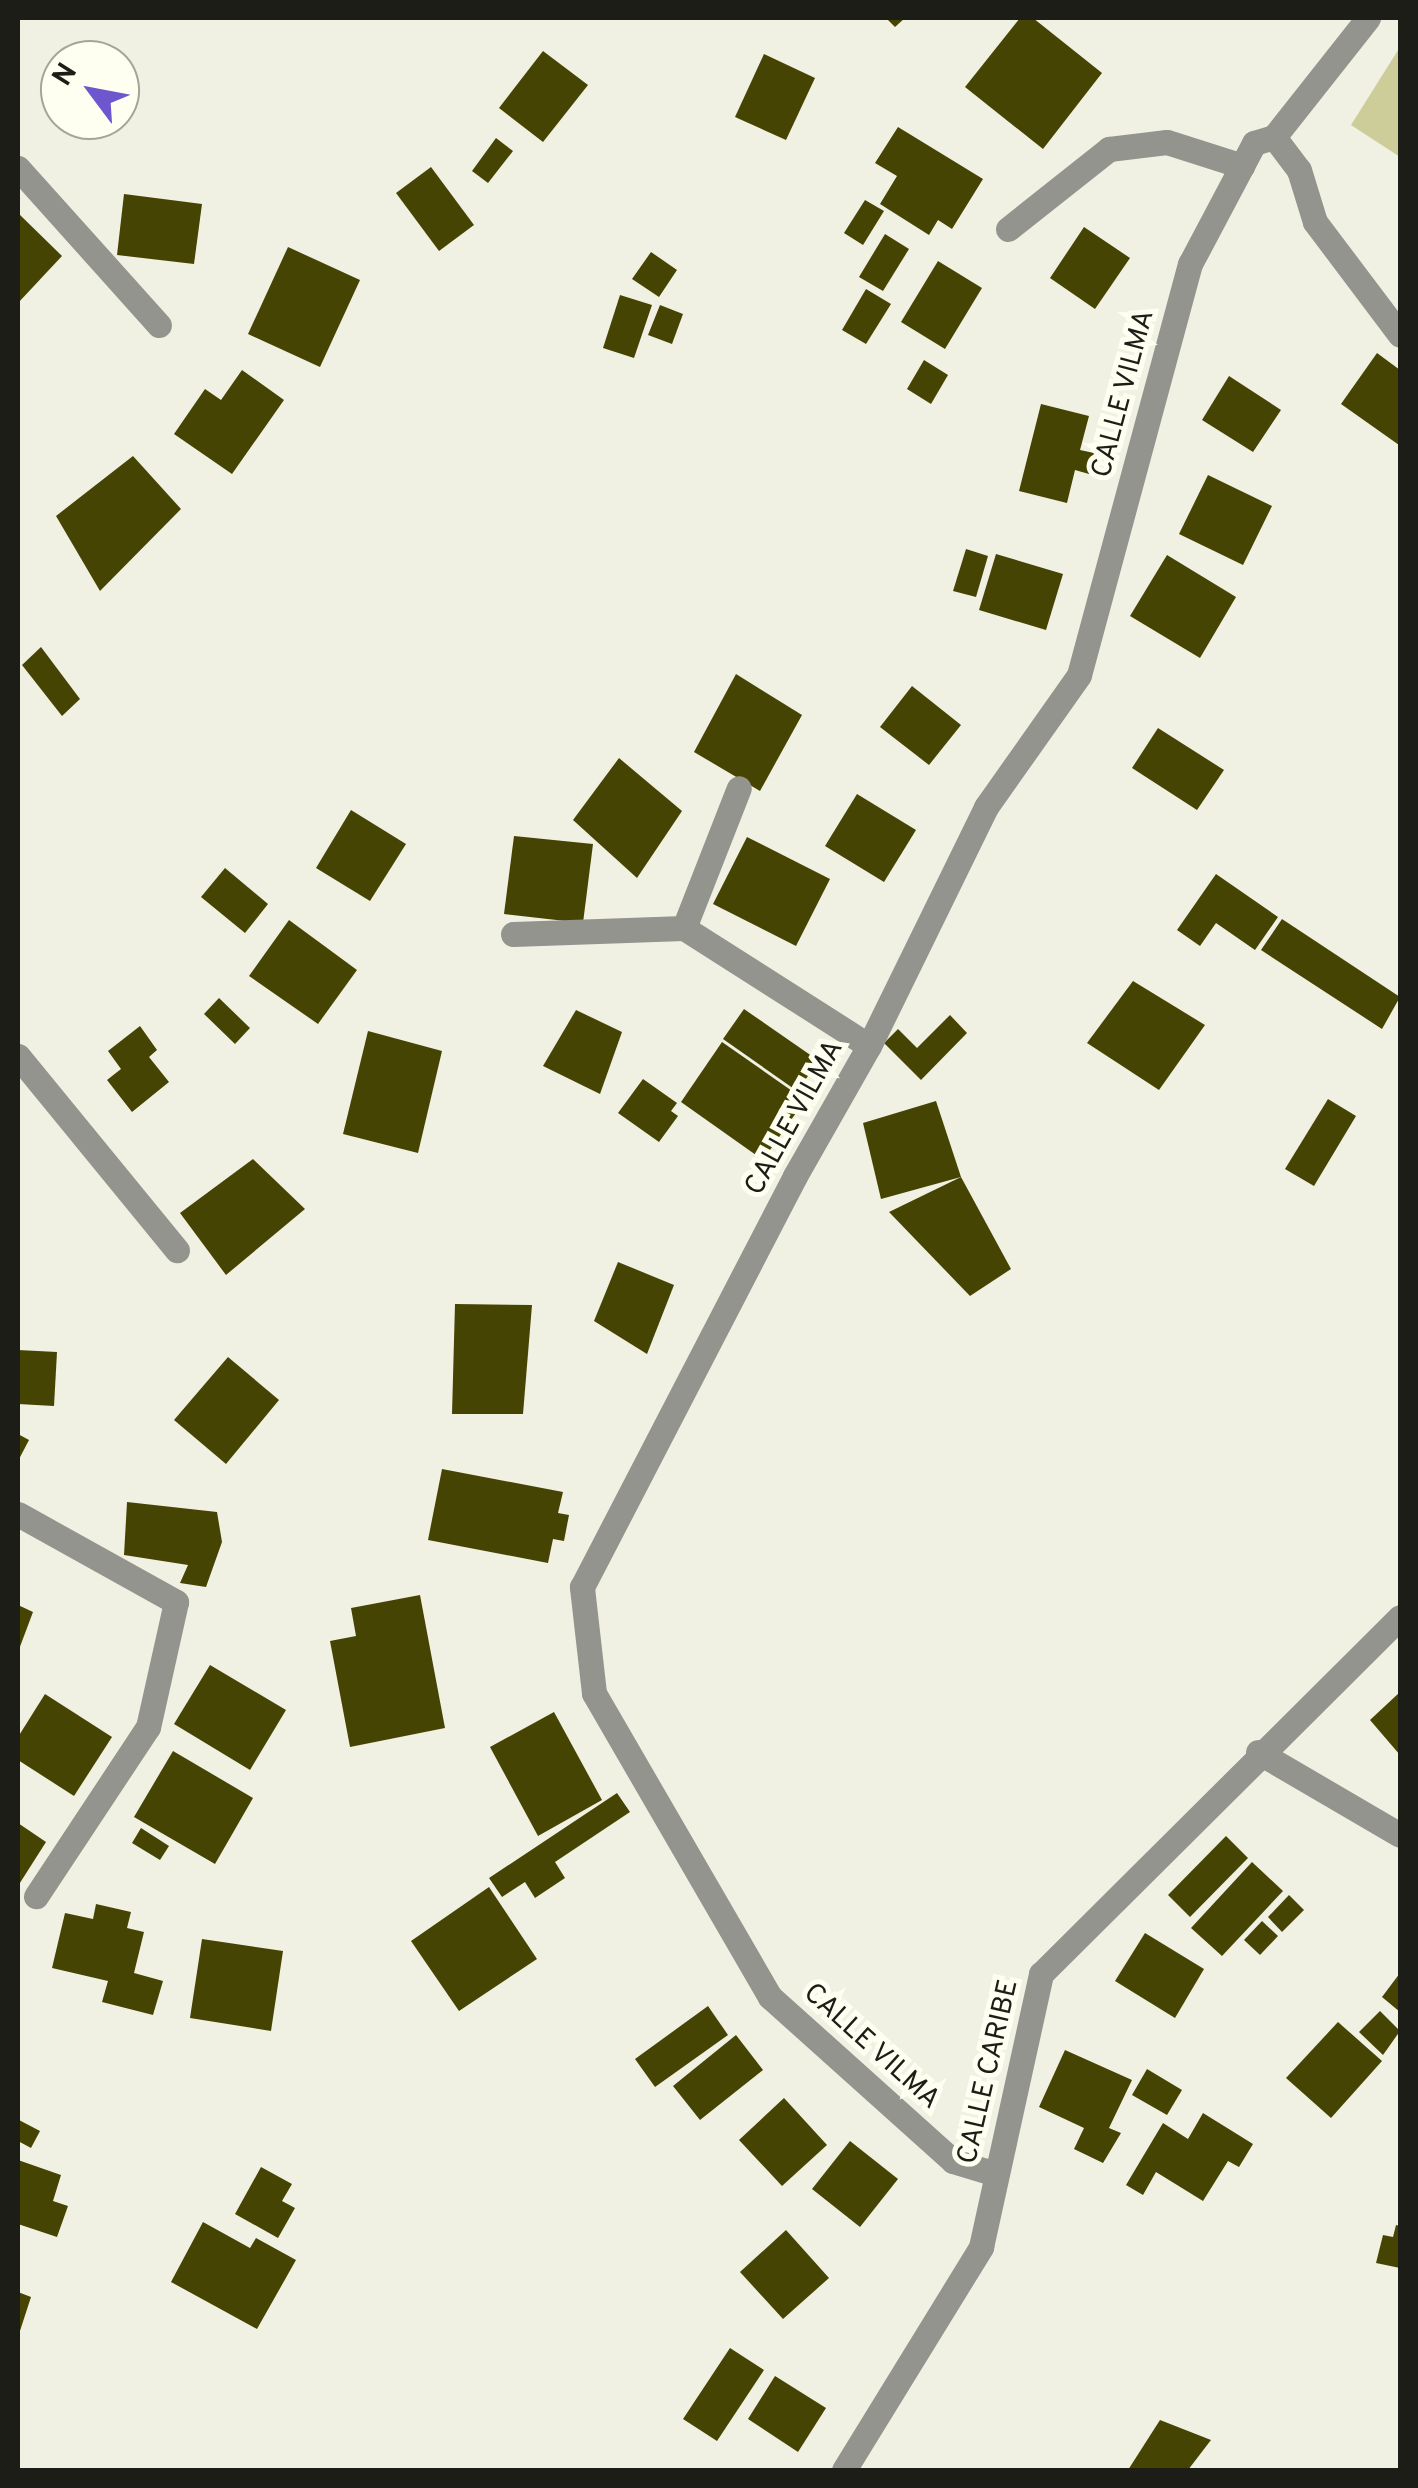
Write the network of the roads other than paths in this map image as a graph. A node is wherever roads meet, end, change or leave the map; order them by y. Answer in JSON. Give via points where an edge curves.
{"nodes":[{"id":1,"x":1368,"y":18,"type":"edge"},
{"id":2,"x":1274,"y":137,"type":"junction"},
{"id":3,"x":1242,"y":166,"type":"junction"},
{"id":4,"x":18,"y":168,"type":"edge"},
{"id":5,"x":1008,"y":229,"type":"dead end"},
{"id":6,"x":159,"y":325,"type":"dead end"},
{"id":7,"x":1400,"y":335,"type":"edge"},
{"id":8,"x":739,"y":788,"type":"dead end"},
{"id":9,"x":684,"y":928,"type":"junction"},
{"id":10,"x":514,"y":934,"type":"dead end"},
{"id":11,"x":870,"y":1046,"type":"junction"},
{"id":12,"x":18,"y":1056,"type":"edge"},
{"id":13,"x":177,"y":1250,"type":"dead end"},
{"id":14,"x":18,"y":1514,"type":"edge"},
{"id":15,"x":1400,"y":1617,"type":"edge"},
{"id":16,"x":1258,"y":1752,"type":"junction"},
{"id":17,"x":1400,"y":1835,"type":"edge"},
{"id":18,"x":36,"y":1896,"type":"dead end"},
{"id":19,"x":996,"y":2174,"type":"junction"},
{"id":20,"x":844,"y":2470,"type":"edge"}],
"edges":[{"from":1,"to":2,"type":"street","name":"CALLE VILMA"},
{"from":2,"to":3,"type":"street","name":"CALLE VILMA","via":[[1254,144]]},
{"from":2,"to":7,"type":"street","via":[[1299,170],[1314,222]]},
{"from":3,"to":5,"type":"street","via":[[1167,142],[1109,149]]},
{"from":3,"to":11,"type":"street","name":"CALLE VILMA","via":[[1190,264],[1079,675],[986,808]]},
{"from":4,"to":6,"type":"street"},
{"from":8,"to":9,"type":"street"},
{"from":9,"to":10,"type":"street"},
{"from":9,"to":11,"type":"street"},
{"from":11,"to":19,"type":"street","name":"CALLE VILMA","via":[[582,1587],[594,1693],[770,1997],[953,2160]]},
{"from":12,"to":13,"type":"street"},
{"from":14,"to":18,"type":"street","via":[[176,1602],[148,1728]]},
{"from":15,"to":16,"type":"street","name":"CALLE CARIBE"},
{"from":16,"to":17,"type":"street"},
{"from":16,"to":19,"type":"street","name":"CALLE CARIBE","via":[[1041,1974]]},
{"from":19,"to":20,"type":"street","name":"CALLE CARIBE","via":[[981,2247]]}]}
